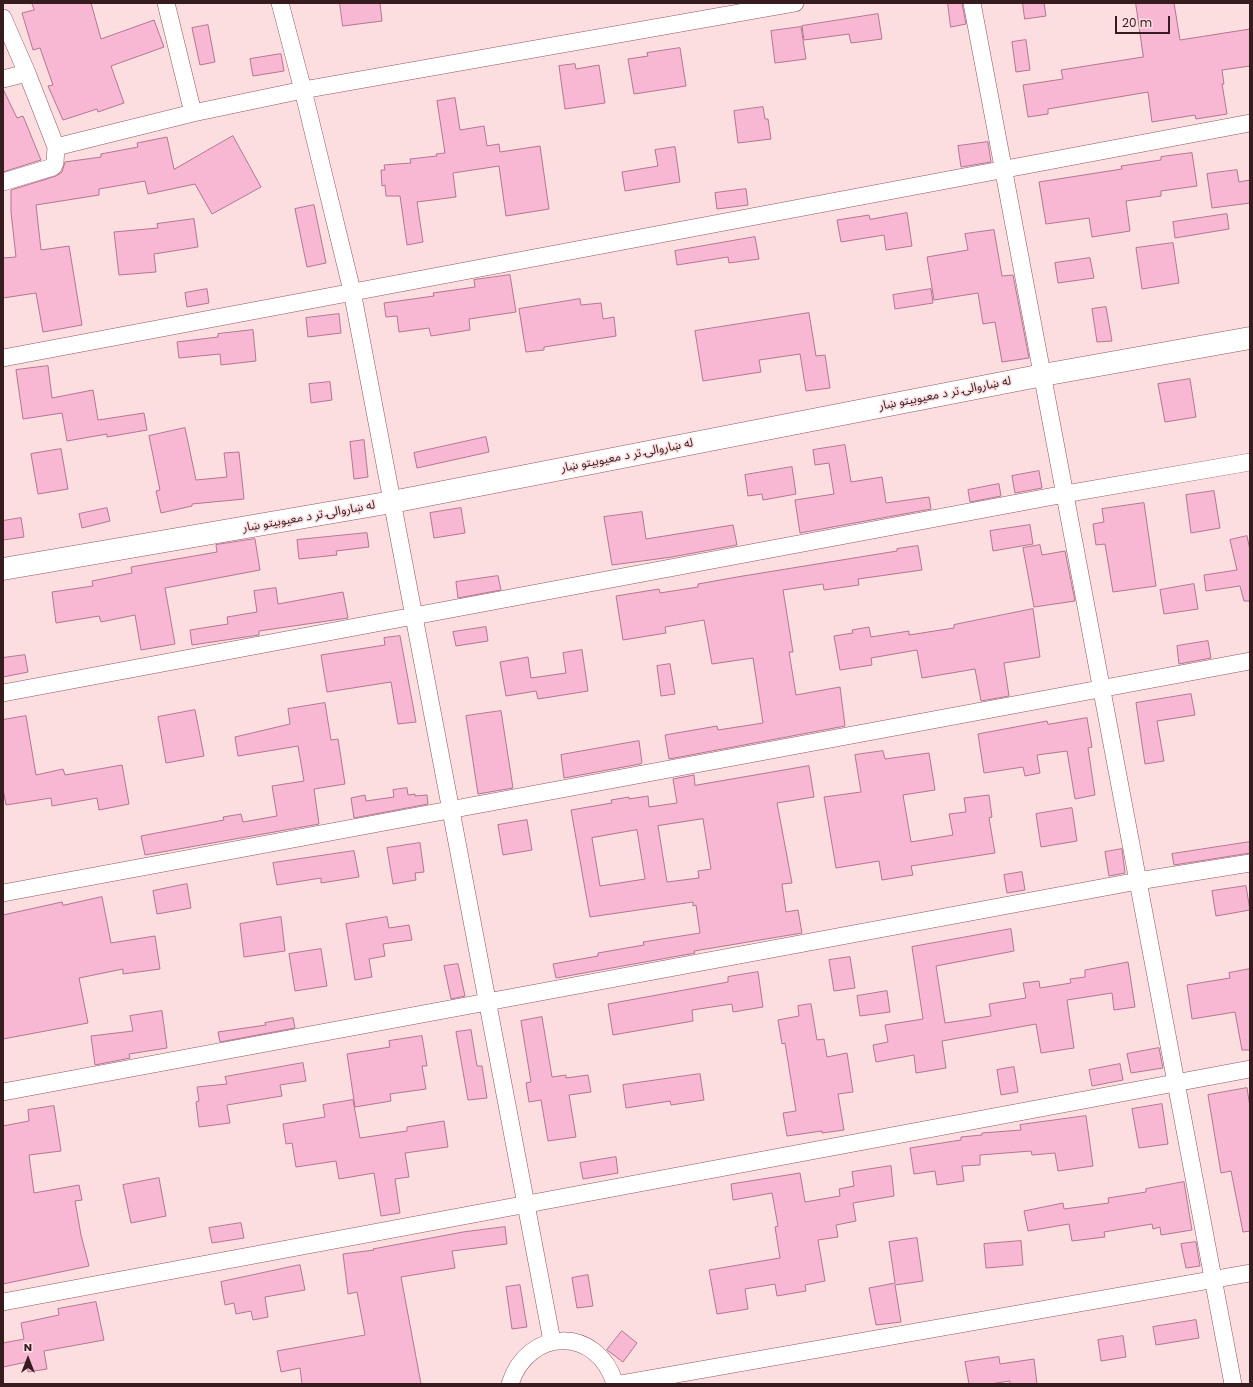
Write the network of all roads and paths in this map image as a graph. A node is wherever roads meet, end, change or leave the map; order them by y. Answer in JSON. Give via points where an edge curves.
{"nodes":[{"id":1,"x":166,"y":3,"type":"edge"},
{"id":2,"x":280,"y":3,"type":"edge"},
{"id":3,"x":795,"y":3,"type":"edge"},
{"id":4,"x":972,"y":3,"type":"edge"},
{"id":5,"x":3,"y":18,"type":"edge"},
{"id":6,"x":27,"y":73,"type":"junction"},
{"id":7,"x":3,"y":79,"type":"edge"},
{"id":8,"x":303,"y":90,"type":"junction"},
{"id":9,"x":194,"y":112,"type":"junction"},
{"id":10,"x":1250,"y":123,"type":"edge"},
{"id":11,"x":56,"y":147,"type":"junction"},
{"id":12,"x":1004,"y":168,"type":"junction"},
{"id":13,"x":3,"y":182,"type":"edge"},
{"id":14,"x":352,"y":292,"type":"junction"},
{"id":15,"x":1250,"y":338,"type":"edge"},
{"id":16,"x":3,"y":358,"type":"edge"},
{"id":17,"x":1042,"y":375,"type":"junction"},
{"id":18,"x":1250,"y":462,"type":"edge"},
{"id":19,"x":1065,"y":494,"type":"junction"},
{"id":20,"x":392,"y":502,"type":"junction"},
{"id":21,"x":3,"y":569,"type":"edge"},
{"id":22,"x":414,"y":616,"type":"junction"},
{"id":23,"x":1250,"y":661,"type":"edge"},
{"id":24,"x":1102,"y":689,"type":"junction"},
{"id":25,"x":3,"y":693,"type":"edge"},
{"id":26,"x":451,"y":810,"type":"junction"},
{"id":27,"x":1250,"y":863,"type":"edge"},
{"id":28,"x":1138,"y":881,"type":"junction"},
{"id":29,"x":3,"y":893,"type":"edge"},
{"id":30,"x":488,"y":1002,"type":"junction"},
{"id":31,"x":1250,"y":1069,"type":"edge"},
{"id":32,"x":1176,"y":1083,"type":"junction"},
{"id":33,"x":3,"y":1092,"type":"edge"},
{"id":34,"x":526,"y":1204,"type":"junction"},
{"id":35,"x":1250,"y":1273,"type":"edge"},
{"id":36,"x":1213,"y":1280,"type":"junction"},
{"id":37,"x":3,"y":1302,"type":"edge"},
{"id":38,"x":552,"y":1342,"type":"junction"},
{"id":39,"x":510,"y":1384,"type":"edge"},
{"id":40,"x":615,"y":1384,"type":"edge"},
{"id":41,"x":620,"y":1384,"type":"edge"},
{"id":42,"x":1233,"y":1384,"type":"edge"}],
"edges":[{"from":1,"to":9,"type":"street"},
{"from":2,"to":8,"type":"street"},
{"from":3,"to":8,"type":"street"},
{"from":4,"to":12,"type":"street"},
{"from":5,"to":6,"type":"street"},
{"from":6,"to":7,"type":"street"},
{"from":6,"to":11,"type":"street"},
{"from":8,"to":9,"type":"street"},
{"from":8,"to":14,"type":"street"},
{"from":9,"to":11,"type":"street"},
{"from":10,"to":12,"type":"street"},
{"from":11,"to":13,"type":"street","via":[[53,167]]},
{"from":12,"to":14,"type":"street"},
{"from":12,"to":17,"type":"street"},
{"from":14,"to":16,"type":"street"},
{"from":14,"to":20,"type":"street"},
{"from":15,"to":17,"type":"street","name":"له ښاروالۍ تر د معیوبیتو ښار"},
{"from":17,"to":19,"type":"street"},
{"from":17,"to":20,"type":"street","name":"له ښاروالۍ تر د معیوبیتو ښار"},
{"from":18,"to":19,"type":"street"},
{"from":19,"to":22,"type":"street"},
{"from":19,"to":24,"type":"street"},
{"from":20,"to":21,"type":"street","name":"له ښاروالۍ تر د معیوبیتو ښار"},
{"from":20,"to":22,"type":"street"},
{"from":22,"to":25,"type":"street"},
{"from":22,"to":26,"type":"street"},
{"from":23,"to":24,"type":"street"},
{"from":24,"to":26,"type":"street"},
{"from":24,"to":28,"type":"street"},
{"from":26,"to":29,"type":"street"},
{"from":26,"to":30,"type":"street"},
{"from":27,"to":28,"type":"street"},
{"from":28,"to":30,"type":"street"},
{"from":28,"to":32,"type":"street"},
{"from":30,"to":33,"type":"street"},
{"from":30,"to":34,"type":"street"},
{"from":31,"to":32,"type":"street"},
{"from":32,"to":34,"type":"street"},
{"from":32,"to":36,"type":"street"},
{"from":34,"to":37,"type":"street"},
{"from":34,"to":38,"type":"street"},
{"from":35,"to":36,"type":"street"},
{"from":36,"to":41,"type":"street"},
{"from":36,"to":42,"type":"street"},
{"from":38,"to":39,"type":"street","via":[[539,1346],[529,1353],[520,1362]]},
{"from":38,"to":40,"type":"street","via":[[575,1342],[587,1346],[606,1362]]}]}
